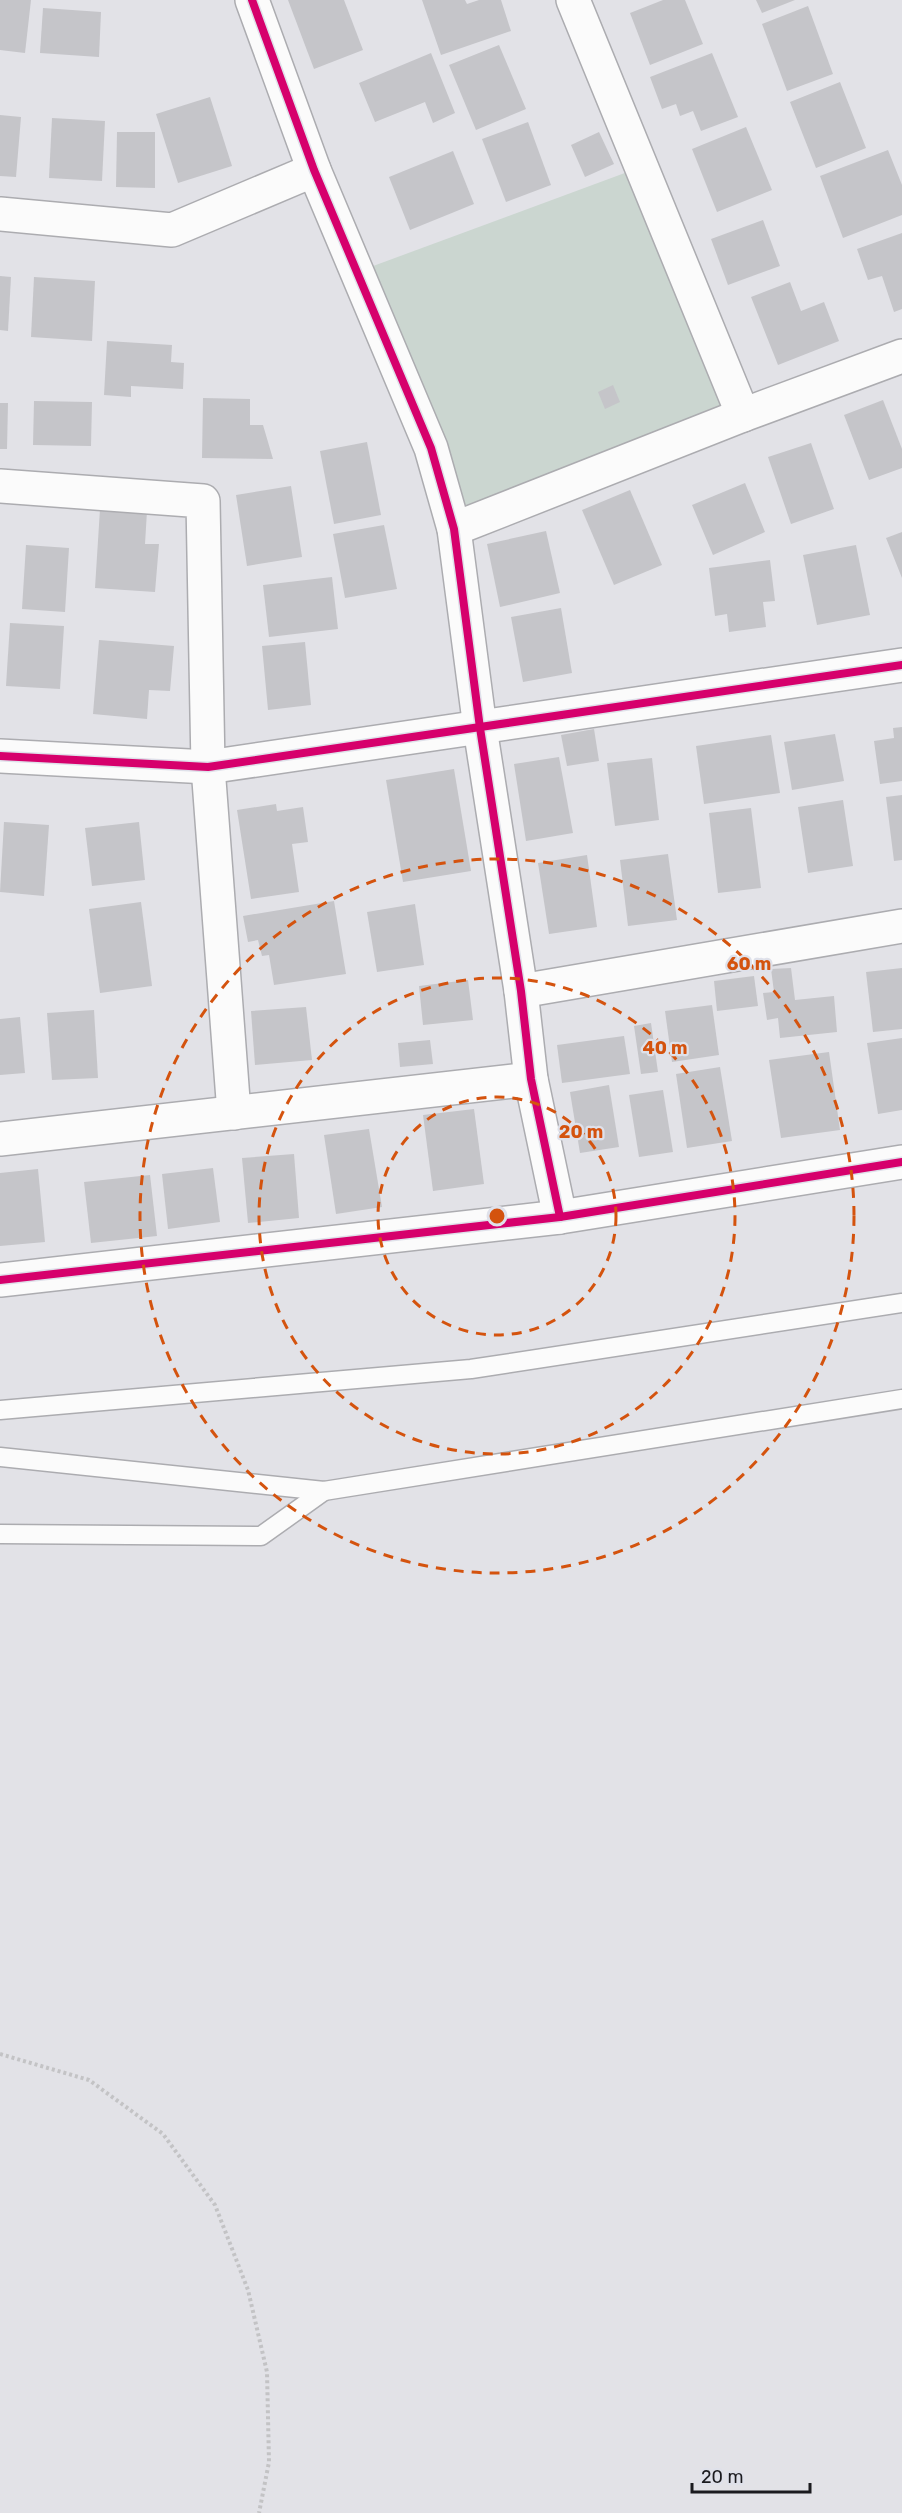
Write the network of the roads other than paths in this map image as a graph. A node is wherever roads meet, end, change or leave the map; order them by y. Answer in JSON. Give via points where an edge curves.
{"nodes":[{"id":1,"x":252,"y":0,"type":"edge"},
{"id":2,"x":573,"y":0,"type":"edge"},
{"id":3,"x":314,"y":170,"type":"junction"},
{"id":4,"x":0,"y":214,"type":"edge"},
{"id":5,"x":902,"y":356,"type":"edge"},
{"id":6,"x":743,"y":415,"type":"junction"},
{"id":7,"x":0,"y":486,"type":"edge"},
{"id":8,"x":454,"y":529,"type":"junction"},
{"id":9,"x":902,"y":665,"type":"edge"},
{"id":10,"x":480,"y":728,"type":"junction"},
{"id":11,"x":0,"y":756,"type":"edge"},
{"id":12,"x":207,"y":767,"type":"junction"},
{"id":13,"x":902,"y":926,"type":"edge"},
{"id":14,"x":520,"y":991,"type":"junction"},
{"id":15,"x":531,"y":1079,"type":"junction"},
{"id":16,"x":234,"y":1113,"type":"junction"},
{"id":17,"x":0,"y":1139,"type":"edge"},
{"id":18,"x":902,"y":1162,"type":"edge"},
{"id":19,"x":560,"y":1217,"type":"junction"},
{"id":20,"x":0,"y":1280,"type":"edge"},
{"id":21,"x":902,"y":1303,"type":"edge"},
{"id":22,"x":902,"y":1399,"type":"edge"},
{"id":23,"x":0,"y":1410,"type":"edge"},
{"id":24,"x":0,"y":1457,"type":"edge"},
{"id":25,"x":324,"y":1491,"type":"junction"},
{"id":26,"x":0,"y":1534,"type":"edge"}],
"edges":[{"from":1,"to":3,"type":"street"},
{"from":2,"to":6,"type":"street"},
{"from":3,"to":4,"type":"street","via":[[172,230]]},
{"from":3,"to":8,"type":"street","via":[[431,448]]},
{"from":5,"to":6,"type":"street"},
{"from":6,"to":8,"type":"street"},
{"from":7,"to":12,"type":"street","via":[[202,501]]},
{"from":8,"to":10,"type":"street"},
{"from":9,"to":10,"type":"street"},
{"from":10,"to":12,"type":"street"},
{"from":10,"to":14,"type":"street"},
{"from":11,"to":12,"type":"street"},
{"from":12,"to":16,"type":"street"},
{"from":13,"to":14,"type":"street"},
{"from":14,"to":15,"type":"street"},
{"from":15,"to":16,"type":"street"},
{"from":15,"to":19,"type":"street"},
{"from":16,"to":17,"type":"street"},
{"from":18,"to":19,"type":"street"},
{"from":19,"to":20,"type":"street"},
{"from":21,"to":23,"type":"lane","via":[[471,1369]]},
{"from":22,"to":25,"type":"lane"},
{"from":24,"to":25,"type":"lane"},
{"from":25,"to":26,"type":"lane","via":[[261,1536]]}]}
